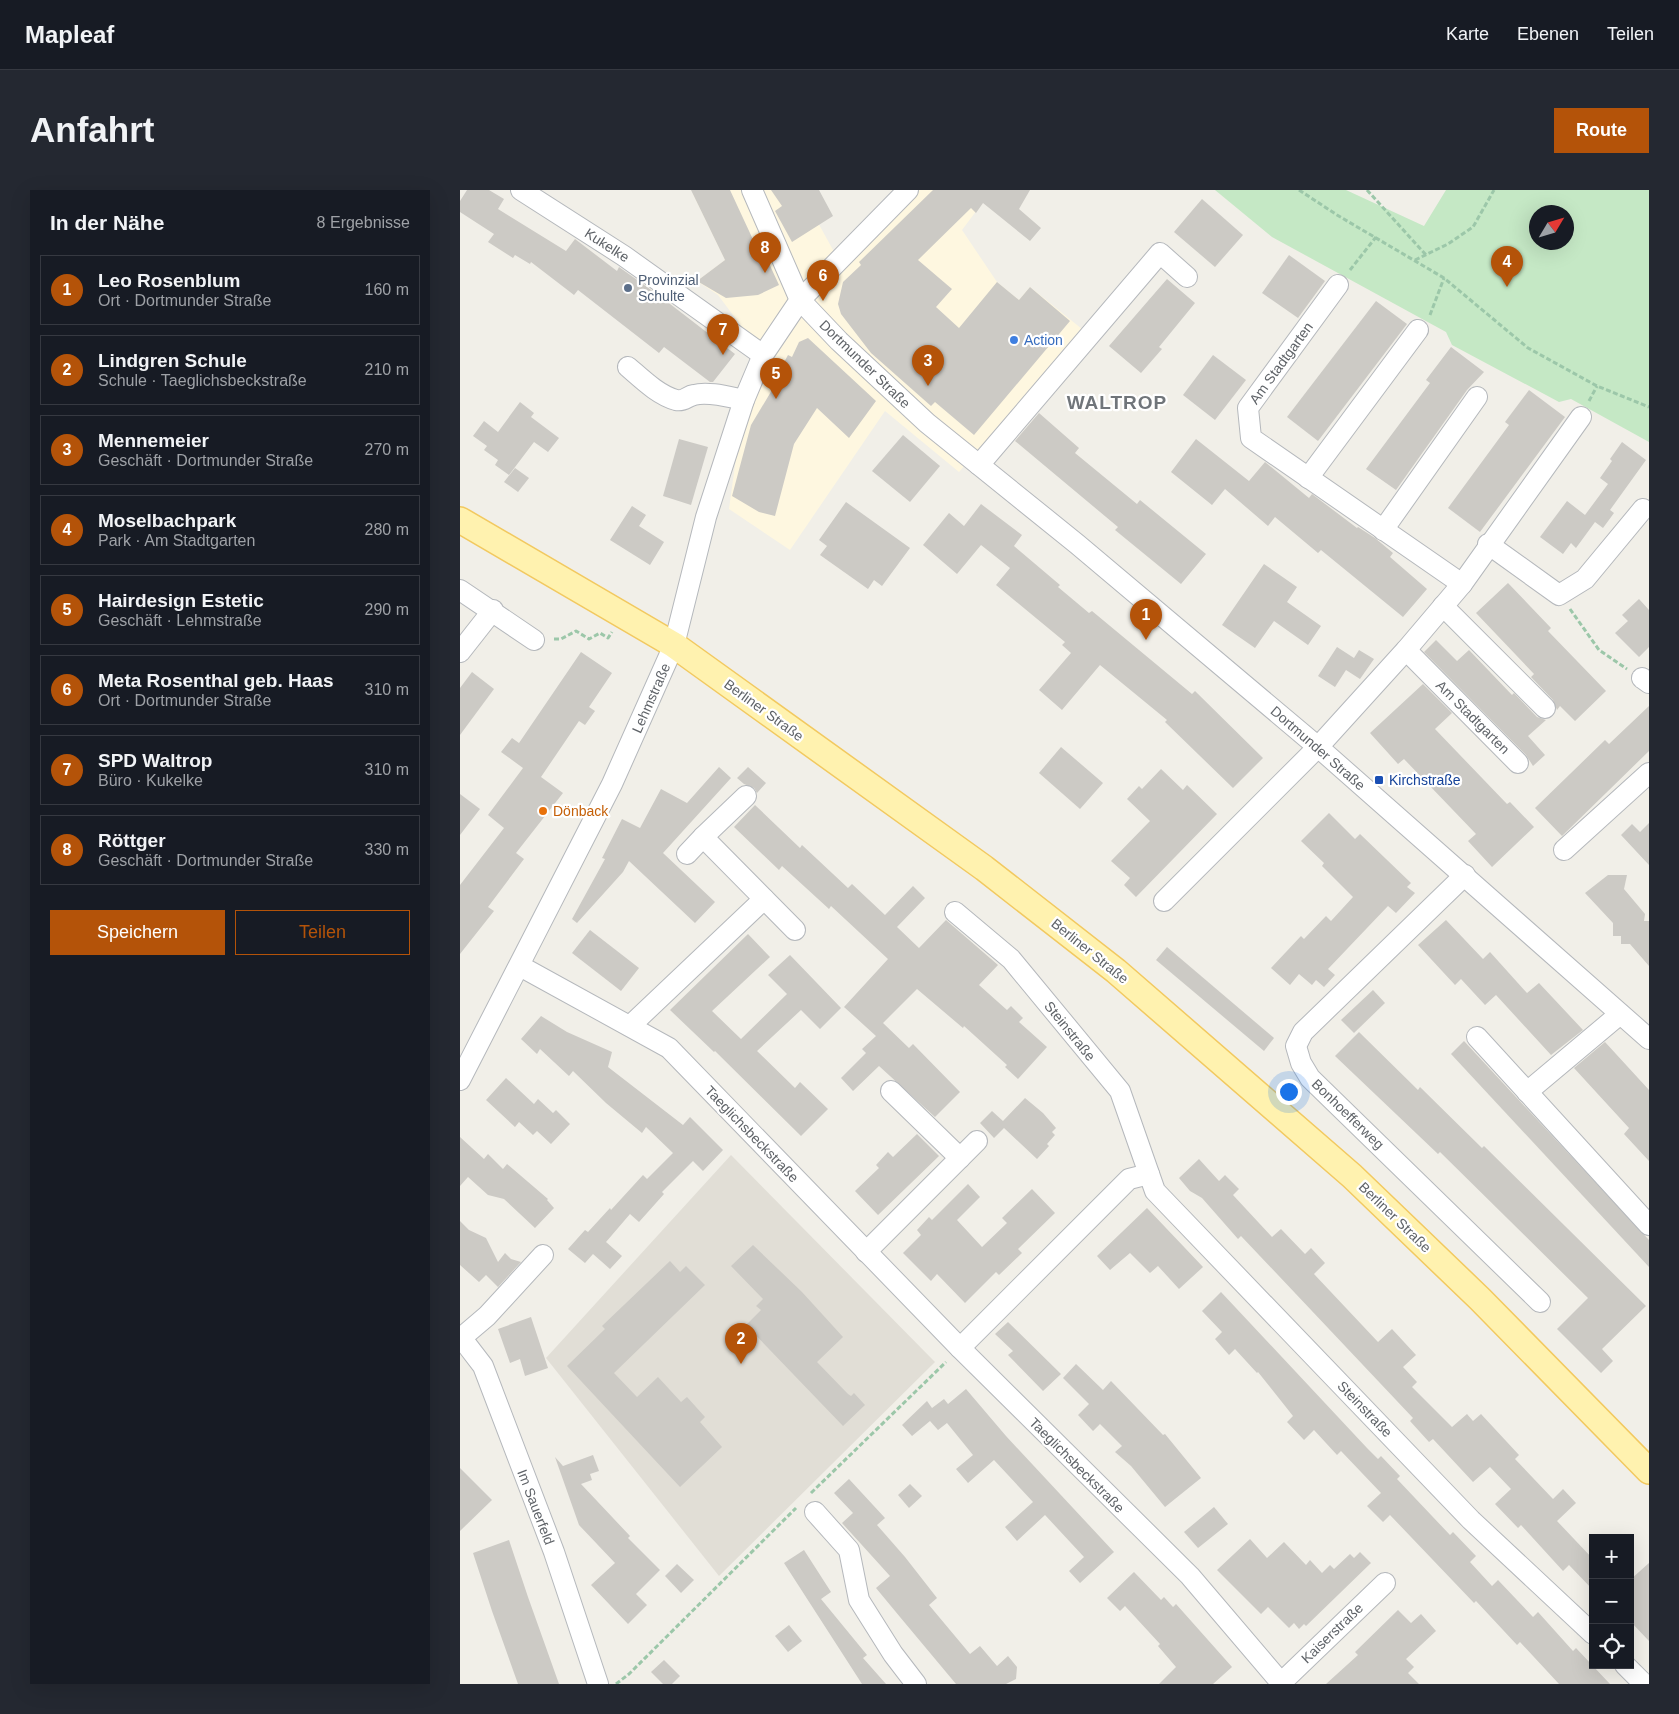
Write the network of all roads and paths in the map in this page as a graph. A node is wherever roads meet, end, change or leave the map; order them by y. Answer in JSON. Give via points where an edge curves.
{"nodes":[{"id":1,"x":521,"y":190,"type":"edge"},
{"id":2,"x":752,"y":190,"type":"edge"},
{"id":3,"x":908,"y":190,"type":"edge"},
{"id":4,"x":1299,"y":190,"type":"edge"},
{"id":5,"x":1367,"y":190,"type":"edge"},
{"id":6,"x":1494,"y":190,"type":"edge"},
{"id":7,"x":1376,"y":237,"type":"junction"},
{"id":8,"x":1426,"y":255,"type":"junction"},
{"id":9,"x":1415,"y":260,"type":"junction"},
{"id":10,"x":1188,"y":277,"type":"dead end"},
{"id":11,"x":1444,"y":278,"type":"junction"},
{"id":12,"x":1338,"y":285,"type":"joint"},
{"id":13,"x":800,"y":300,"type":"junction"},
{"id":14,"x":1418,"y":330,"type":"joint"},
{"id":15,"x":763,"y":355,"type":"junction"},
{"id":16,"x":628,"y":367,"type":"dead end"},
{"id":17,"x":1477,"y":397,"type":"dead end"},
{"id":18,"x":744,"y":400,"type":"junction"},
{"id":19,"x":1649,"y":407,"type":"edge"},
{"id":20,"x":1581,"y":417,"type":"dead end"},
{"id":21,"x":979,"y":465,"type":"junction"},
{"id":22,"x":1308,"y":478,"type":"junction"},
{"id":23,"x":1643,"y":509,"type":"dead end"},
{"id":24,"x":460,"y":520,"type":"edge"},
{"id":25,"x":1383,"y":530,"type":"junction"},
{"id":26,"x":1488,"y":544,"type":"junction"},
{"id":27,"x":1462,"y":584,"type":"junction"},
{"id":28,"x":460,"y":590,"type":"edge"},
{"id":29,"x":1559,"y":595,"type":"junction"},
{"id":30,"x":1443,"y":606,"type":"junction"},
{"id":31,"x":493,"y":610,"type":"junction"},
{"id":32,"x":568,"y":635,"type":"dead end"},
{"id":33,"x":596,"y":635,"type":"dead end"},
{"id":34,"x":534,"y":640,"type":"dead end"},
{"id":35,"x":674,"y":646,"type":"junction"},
{"id":36,"x":1406,"y":650,"type":"junction"},
{"id":37,"x":460,"y":652,"type":"edge"},
{"id":38,"x":1646,"y":681,"type":"edge"},
{"id":39,"x":1546,"y":708,"type":"dead end"},
{"id":40,"x":1318,"y":747,"type":"junction"},
{"id":41,"x":1518,"y":763,"type":"dead end"},
{"id":42,"x":1649,"y":772,"type":"edge"},
{"id":43,"x":746,"y":796,"type":"dead end"},
{"id":44,"x":703,"y":838,"type":"junction"},
{"id":45,"x":1564,"y":850,"type":"dead end"},
{"id":46,"x":687,"y":854,"type":"dead end"},
{"id":47,"x":1465,"y":875,"type":"junction"},
{"id":48,"x":764,"y":899,"type":"junction"},
{"id":49,"x":1164,"y":901,"type":"dead end"},
{"id":50,"x":955,"y":912,"type":"dead end"},
{"id":51,"x":795,"y":930,"type":"dead end"},
{"id":52,"x":520,"y":966,"type":"junction"},
{"id":53,"x":1620,"y":1014,"type":"junction"},
{"id":54,"x":630,"y":1026,"type":"junction"},
{"id":55,"x":1477,"y":1037,"type":"dead end"},
{"id":56,"x":1649,"y":1039,"type":"edge"},
{"id":57,"x":460,"y":1080,"type":"edge"},
{"id":58,"x":891,"y":1091,"type":"dead end"},
{"id":59,"x":1527,"y":1092,"type":"junction"},
{"id":60,"x":977,"y":1141,"type":"dead end"},
{"id":61,"x":960,"y":1158,"type":"junction"},
{"id":62,"x":1149,"y":1174,"type":"junction"},
{"id":63,"x":1646,"y":1217,"type":"edge"},
{"id":64,"x":866,"y":1252,"type":"junction"},
{"id":65,"x":542,"y":1255,"type":"dead end"},
{"id":66,"x":1540,"y":1302,"type":"dead end"},
{"id":67,"x":461,"y":1337,"type":"edge"},
{"id":68,"x":960,"y":1348,"type":"junction"},
{"id":69,"x":1649,"y":1471,"type":"edge"},
{"id":70,"x":807,"y":1505,"type":"junction"},
{"id":71,"x":1385,"y":1583,"type":"dead end"},
{"id":72,"x":1589,"y":1630,"type":"edge"},
{"id":73,"x":1629,"y":1669,"type":"edge"},
{"id":74,"x":598,"y":1684,"type":"edge"},
{"id":75,"x":616,"y":1684,"type":"edge"},
{"id":76,"x":916,"y":1684,"type":"edge"},
{"id":77,"x":1281,"y":1684,"type":"edge"},
{"id":78,"x":1644,"y":1684,"type":"edge"}],
"edges":[{"from":1,"to":15,"type":"street","name":"Kukelke","via":[[624,256]]},
{"from":2,"to":13,"type":"street","name":"Dortmunder Straße"},
{"from":3,"to":13,"type":"street","name":"Lehmstraße"},
{"from":4,"to":7,"type":"path"},
{"from":5,"to":8,"type":"path"},
{"from":6,"to":8,"type":"path","via":[[1473,227]]},
{"from":7,"to":9,"type":"path"},
{"from":7,"to":12,"type":"path"},
{"from":8,"to":9,"type":"path"},
{"from":9,"to":11,"type":"path"},
{"from":10,"to":21,"type":"street","via":[[1160,253]]},
{"from":11,"to":14,"type":"path","via":[[1428,320]]},
{"from":11,"to":19,"type":"path","via":[[1528,348],[1597,386]]},
{"from":12,"to":22,"type":"street","name":"Am Stadtgarten","via":[[1248,408],[1251,438]]},
{"from":13,"to":15,"type":"street","name":"Lehmstraße"},
{"from":13,"to":21,"type":"street","name":"Dortmunder Straße","via":[[927,423]]},
{"from":14,"to":22,"type":"street"},
{"from":15,"to":18,"type":"street","name":"Lehmstraße"},
{"from":16,"to":18,"type":"street","via":[[652,387],[675,400],[710,395]]},
{"from":17,"to":25,"type":"street"},
{"from":18,"to":35,"type":"street","name":"Lehmstraße","via":[[706,517]]},
{"from":20,"to":26,"type":"street"},
{"from":21,"to":40,"type":"street","name":"Dortmunder Straße"},
{"from":22,"to":25,"type":"street","name":"Am Stadtgarten"},
{"from":23,"to":29,"type":"street","via":[[1585,579]]},
{"from":24,"to":35,"type":"main road","name":"Berliner Straße"},
{"from":25,"to":27,"type":"street","name":"Am Stadtgarten"},
{"from":26,"to":27,"type":"street"},
{"from":26,"to":29,"type":"street"},
{"from":27,"to":30,"type":"street"},
{"from":28,"to":31,"type":"street"},
{"from":29,"to":38,"type":"path","via":[[1599,650]]},
{"from":30,"to":36,"type":"street"},
{"from":30,"to":39,"type":"street"},
{"from":31,"to":34,"type":"street"},
{"from":31,"to":37,"type":"street"},
{"from":32,"to":33,"type":"path","via":[[576,631],[588,639]]},
{"from":35,"to":52,"type":"street","name":"Lehmstraße","via":[[612,784]]},
{"from":35,"to":69,"type":"main road","name":"Berliner Straße","via":[[984,868],[1116,971],[1352,1176],[1480,1299]]},
{"from":36,"to":40,"type":"street"},
{"from":36,"to":41,"type":"street","name":"Am Stadtgarten"},
{"from":40,"to":47,"type":"street","name":"Dortmunder Straße"},
{"from":40,"to":49,"type":"street"},
{"from":42,"to":45,"type":"street"},
{"from":43,"to":44,"type":"street"},
{"from":44,"to":46,"type":"street"},
{"from":44,"to":48,"type":"street"},
{"from":47,"to":53,"type":"street","name":"Dortmunder Straße"},
{"from":47,"to":66,"type":"street","name":"Bonhoefferweg","via":[[1303,1032],[1296,1046],[1310,1078]]},
{"from":48,"to":51,"type":"street"},
{"from":48,"to":54,"type":"street"},
{"from":50,"to":62,"type":"street","name":"Steinstraße","via":[[1011,958],[1120,1091]]},
{"from":52,"to":54,"type":"street","name":"Taeglichsbeckstraße"},
{"from":52,"to":57,"type":"street","name":"Lehmstraße"},
{"from":53,"to":56,"type":"street","name":"Dortmunder Straße"},
{"from":53,"to":59,"type":"street"},
{"from":54,"to":64,"type":"street","name":"Taeglichsbeckstraße","via":[[669,1048]]},
{"from":55,"to":59,"type":"street"},
{"from":58,"to":61,"type":"street"},
{"from":59,"to":63,"type":"street"},
{"from":60,"to":61,"type":"street"},
{"from":61,"to":64,"type":"street"},
{"from":62,"to":68,"type":"street","via":[[1129,1179]]},
{"from":62,"to":72,"type":"street","name":"Steinstraße","via":[[1155,1191],[1287,1330],[1471,1520]]},
{"from":64,"to":68,"type":"street","name":"Taeglichsbeckstraße"},
{"from":65,"to":67,"type":"street","via":[[487,1316]]},
{"from":67,"to":74,"type":"street","name":"Im Sauerfeld","via":[[482,1366],[554,1552]]},
{"from":68,"to":70,"type":"path"},
{"from":68,"to":77,"type":"street","name":"Taeglichsbeckstraße","via":[[1190,1576]]},
{"from":70,"to":75,"type":"path"},
{"from":70,"to":76,"type":"street","via":[[849,1550],[859,1600]]},
{"from":71,"to":77,"type":"street","name":"Kaiserstraße"},
{"from":73,"to":78,"type":"street"}]}
